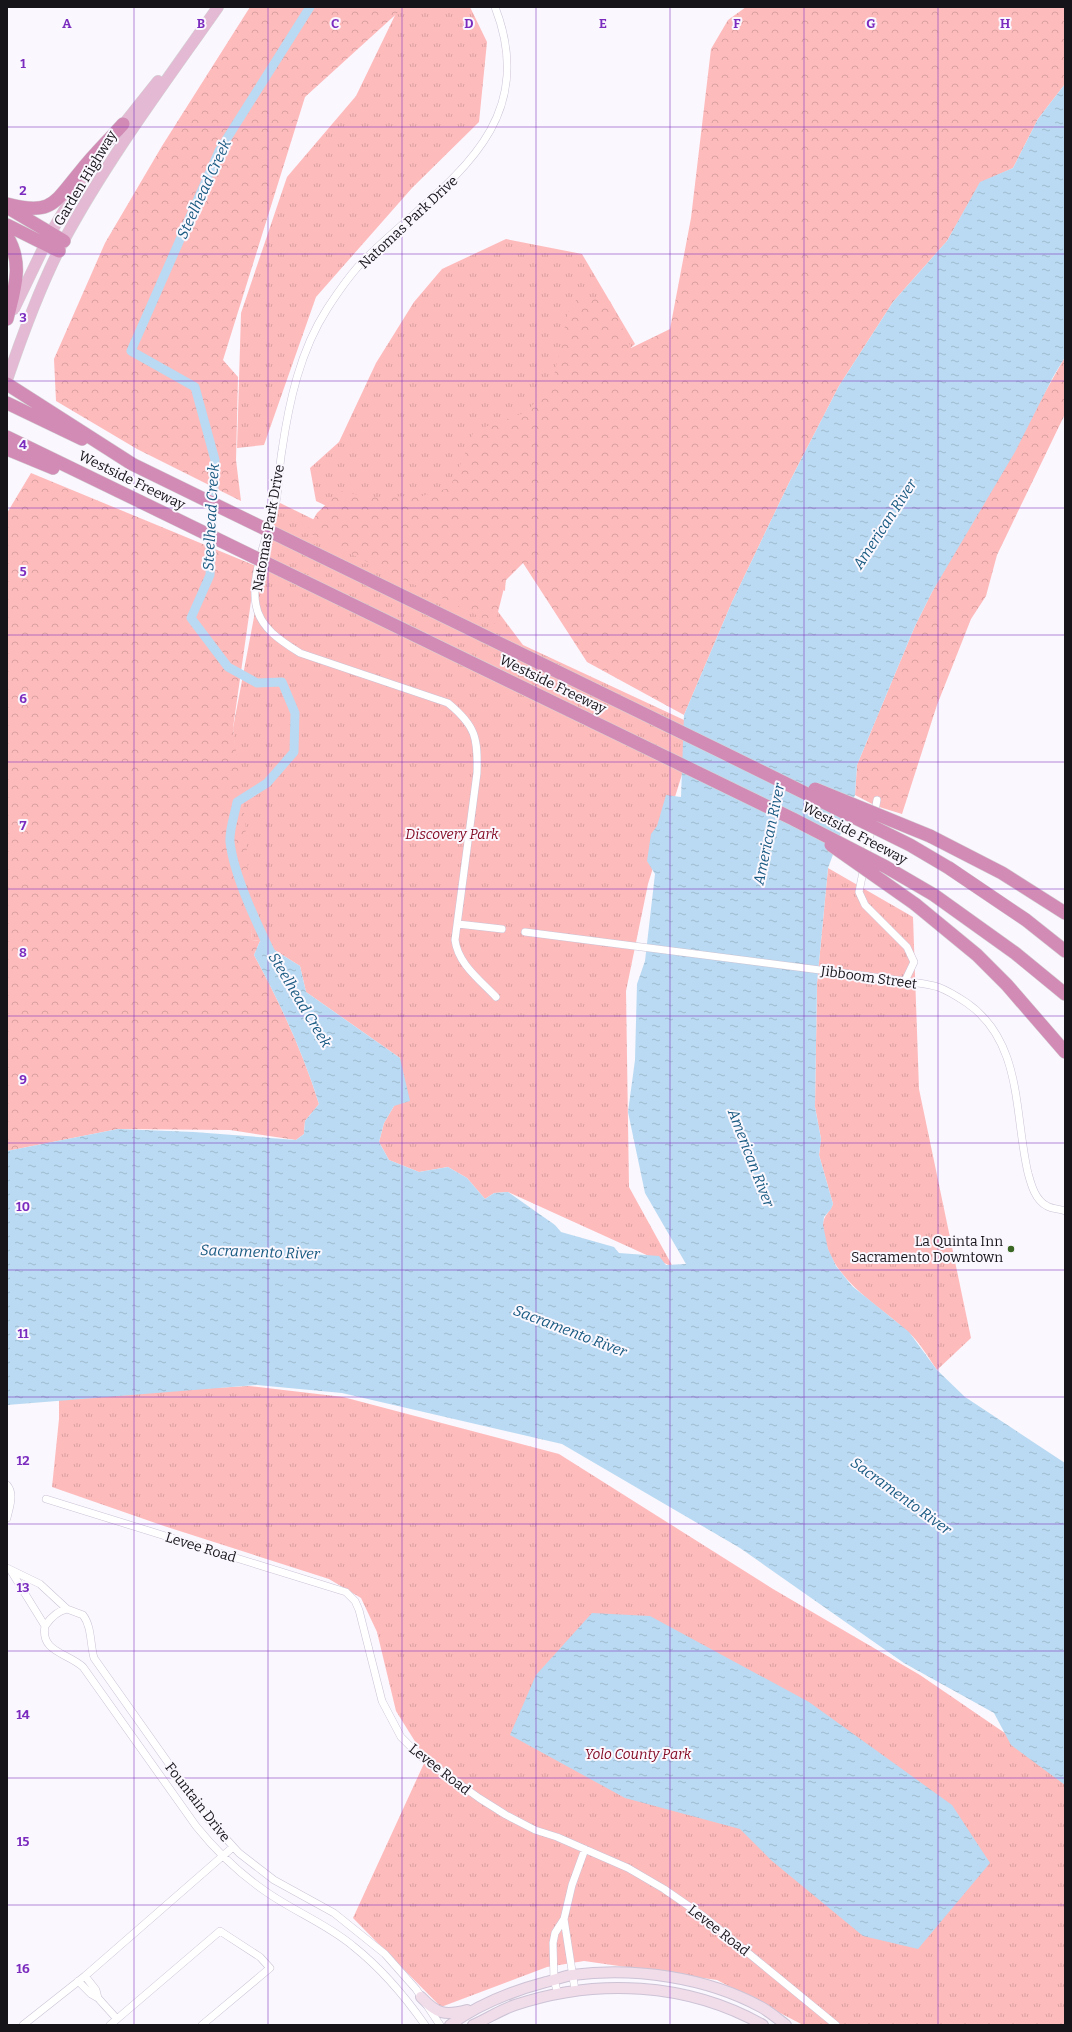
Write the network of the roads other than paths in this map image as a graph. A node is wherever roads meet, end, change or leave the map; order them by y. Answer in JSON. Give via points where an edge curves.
{"nodes":[{"id":1,"x":217,"y":7,"type":"edge"},
{"id":2,"x":495,"y":7,"type":"edge"},
{"id":3,"x":123,"y":124,"type":"junction"},
{"id":4,"x":7,"y":206,"type":"edge"},
{"id":5,"x":7,"y":225,"type":"edge"},
{"id":6,"x":7,"y":236,"type":"edge"},
{"id":7,"x":47,"y":239,"type":"junction"},
{"id":8,"x":61,"y":246,"type":"junction"},
{"id":9,"x":7,"y":319,"type":"edge"},
{"id":10,"x":7,"y":324,"type":"edge"},
{"id":11,"x":7,"y":380,"type":"edge"},
{"id":12,"x":7,"y":384,"type":"edge"},
{"id":13,"x":7,"y":402,"type":"edge"},
{"id":14,"x":7,"y":437,"type":"edge"},
{"id":15,"x":7,"y":449,"type":"edge"},
{"id":16,"x":132,"y":464,"type":"junction"},
{"id":17,"x":140,"y":502,"type":"junction"},
{"id":18,"x":726,"y":754,"type":"junction"},
{"id":19,"x":877,"y":800,"type":"dead end"},
{"id":20,"x":793,"y":819,"type":"junction"},
{"id":21,"x":1065,"y":913,"type":"edge"},
{"id":22,"x":458,"y":924,"type":"junction"},
{"id":23,"x":502,"y":929,"type":"dead end"},
{"id":24,"x":525,"y":932,"type":"dead end"},
{"id":25,"x":1065,"y":951,"type":"edge"},
{"id":26,"x":905,"y":981,"type":"junction"},
{"id":27,"x":1065,"y":994,"type":"edge"},
{"id":28,"x":496,"y":997,"type":"dead end"},
{"id":29,"x":1065,"y":1052,"type":"edge"},
{"id":30,"x":1065,"y":1211,"type":"edge"},
{"id":31,"x":7,"y":1485,"type":"edge"},
{"id":32,"x":46,"y":1499,"type":"dead end"},
{"id":33,"x":7,"y":1518,"type":"edge"},
{"id":34,"x":8,"y":1568,"type":"edge"},
{"id":35,"x":67,"y":1609,"type":"junction"},
{"id":36,"x":45,"y":1626,"type":"junction"},
{"id":37,"x":233,"y":1847,"type":"junction"},
{"id":38,"x":584,"y":1849,"type":"junction"},
{"id":39,"x":223,"y":1857,"type":"junction"},
{"id":40,"x":564,"y":1919,"type":"junction"},
{"id":41,"x":571,"y":1975,"type":"junction"},
{"id":42,"x":85,"y":1976,"type":"junction"},
{"id":43,"x":554,"y":1980,"type":"junction"},
{"id":44,"x":78,"y":1982,"type":"junction"},
{"id":45,"x":575,"y":1990,"type":"junction"},
{"id":46,"x":558,"y":1994,"type":"junction"},
{"id":47,"x":421,"y":1997,"type":"junction"},
{"id":48,"x":98,"y":1998,"type":"junction"},
{"id":49,"x":477,"y":2008,"type":"junction"},
{"id":50,"x":117,"y":2019,"type":"junction"},
{"id":51,"x":24,"y":2025,"type":"edge"},
{"id":52,"x":110,"y":2025,"type":"edge"},
{"id":53,"x":202,"y":2025,"type":"edge"},
{"id":54,"x":425,"y":2025,"type":"edge"},
{"id":55,"x":440,"y":2025,"type":"edge"},
{"id":56,"x":450,"y":2025,"type":"edge"},
{"id":57,"x":473,"y":2025,"type":"edge"},
{"id":58,"x":763,"y":2025,"type":"edge"},
{"id":59,"x":786,"y":2025,"type":"edge"},
{"id":60,"x":836,"y":2025,"type":"edge"}],
"edges":[{"from":1,"to":3,"type":"main road","name":"Garden Highway"},
{"from":1,"to":8,"type":"main road","name":"Garden Highway","via":[[132,128]]},
{"from":2,"to":22,"type":"street","name":"Natomas Park Drive","via":[[505,42],[507,66],[498,115],[487,137],[476,155],[459,173],[364,260],[327,309],[305,354],[290,402],[276,501],[260,559],[255,603],[266,628],[300,653],[448,703],[461,713],[472,729],[478,746]]},
{"from":3,"to":4,"type":"highway","via":[[56,201],[48,206],[30,209]]},
{"from":3,"to":7,"type":"main road","name":"Garden Highway","via":[[83,177]]},
{"from":4,"to":7,"type":"highway"},
{"from":5,"to":7,"type":"highway"},
{"from":6,"to":9,"type":"highway","via":[[14,252],[17,275]]},
{"from":7,"to":8,"type":"highway"},
{"from":7,"to":10,"type":"main road","name":"Garden Highway"},
{"from":8,"to":11,"type":"main road","name":"Garden Highway","via":[[32,311]]},
{"from":12,"to":16,"type":"highway"},
{"from":13,"to":16,"type":"highway","name":"Westside Freeway"},
{"from":14,"to":17,"type":"highway","name":"Westside Freeway"},
{"from":15,"to":17,"type":"highway"},
{"from":16,"to":18,"type":"highway","name":"Westside Freeway","bridge":true},
{"from":17,"to":20,"type":"highway","name":"Westside Freeway","bridge":true},
{"from":18,"to":21,"type":"highway","bridge":true,"via":[[930,836],[1002,873]]},
{"from":18,"to":25,"type":"highway","name":"Westside Freeway","bridge":true,"via":[[910,845],[1015,912]]},
{"from":19,"to":26,"type":"street","via":[[860,884],[860,898],[911,955],[911,968]]},
{"from":20,"to":27,"type":"highway","name":"Westside Freeway","bridge":true,"via":[[874,860],[934,895],[1015,953]]},
{"from":20,"to":29,"type":"highway","bridge":true,"via":[[948,929],[1007,985]]},
{"from":22,"to":23,"type":"street"},
{"from":22,"to":28,"type":"street","name":"Natomas Park Drive","via":[[456,951],[464,964]]},
{"from":24,"to":26,"type":"street","name":"Jibboom Street"},
{"from":26,"to":30,"type":"street","name":"Jibboom Street","via":[[938,987],[952,993],[973,1007],[999,1037],[1012,1073],[1032,1188],[1047,1206]]},
{"from":31,"to":33,"type":"street","via":[[11,1496]]},
{"from":32,"to":38,"type":"street","name":"Levee Road","via":[[346,1592],[356,1601],[382,1701],[401,1737],[420,1756],[478,1798],[535,1830]]},
{"from":34,"to":35,"type":"street","name":"Fountain Drive","via":[[40,1584]]},
{"from":34,"to":36,"type":"street","name":"Fountain Drive"},
{"from":35,"to":36,"type":"street","via":[[58,1612]]},
{"from":35,"to":37,"type":"street","name":"Fountain Drive","via":[[79,1613],[86,1620],[94,1658],[208,1819]]},
{"from":36,"to":39,"type":"street","name":"Fountain Drive","via":[[46,1643],[76,1661],[85,1670],[196,1826]]},
{"from":37,"to":39,"type":"street"},
{"from":37,"to":47,"type":"street","name":"Fountain Drive","via":[[274,1880],[334,1913],[361,1933],[403,1973]]},
{"from":38,"to":40,"type":"street"},
{"from":38,"to":60,"type":"street","name":"Levee Road","via":[[628,1868],[704,1916]]},
{"from":39,"to":42,"type":"street"},
{"from":39,"to":54,"type":"street","name":"Fountain Drive","via":[[265,1892],[352,1945],[398,1989]]},
{"from":40,"to":41,"type":"street"},
{"from":40,"to":43,"type":"street","via":[[555,1933],[553,1943]]},
{"from":41,"to":43,"type":"street"},
{"from":41,"to":45,"type":"street"},
{"from":41,"to":59,"type":"street","via":[[646,1974],[692,1982],[720,1990],[761,2007]]},
{"from":42,"to":44,"type":"street"},
{"from":42,"to":48,"type":"street","via":[[96,1990]]},
{"from":43,"to":46,"type":"street"},
{"from":43,"to":49,"type":"street","via":[[519,1989]]},
{"from":44,"to":48,"type":"street"},
{"from":44,"to":51,"type":"street"},
{"from":45,"to":46,"type":"street"},
{"from":45,"to":58,"type":"street","via":[[614,1987],[666,1991],[705,2000]]},
{"from":46,"to":57,"type":"street","via":[[514,2006]]},
{"from":47,"to":49,"type":"street","via":[[432,2008],[442,2013],[453,2014]]},
{"from":47,"to":55,"type":"street","name":"Fountain Drive"},
{"from":48,"to":50,"type":"street"},
{"from":49,"to":56,"type":"street"},
{"from":50,"to":52,"type":"street"},
{"from":50,"to":53,"type":"street","via":[[220,1931],[260,1957],[270,1968]]}]}
